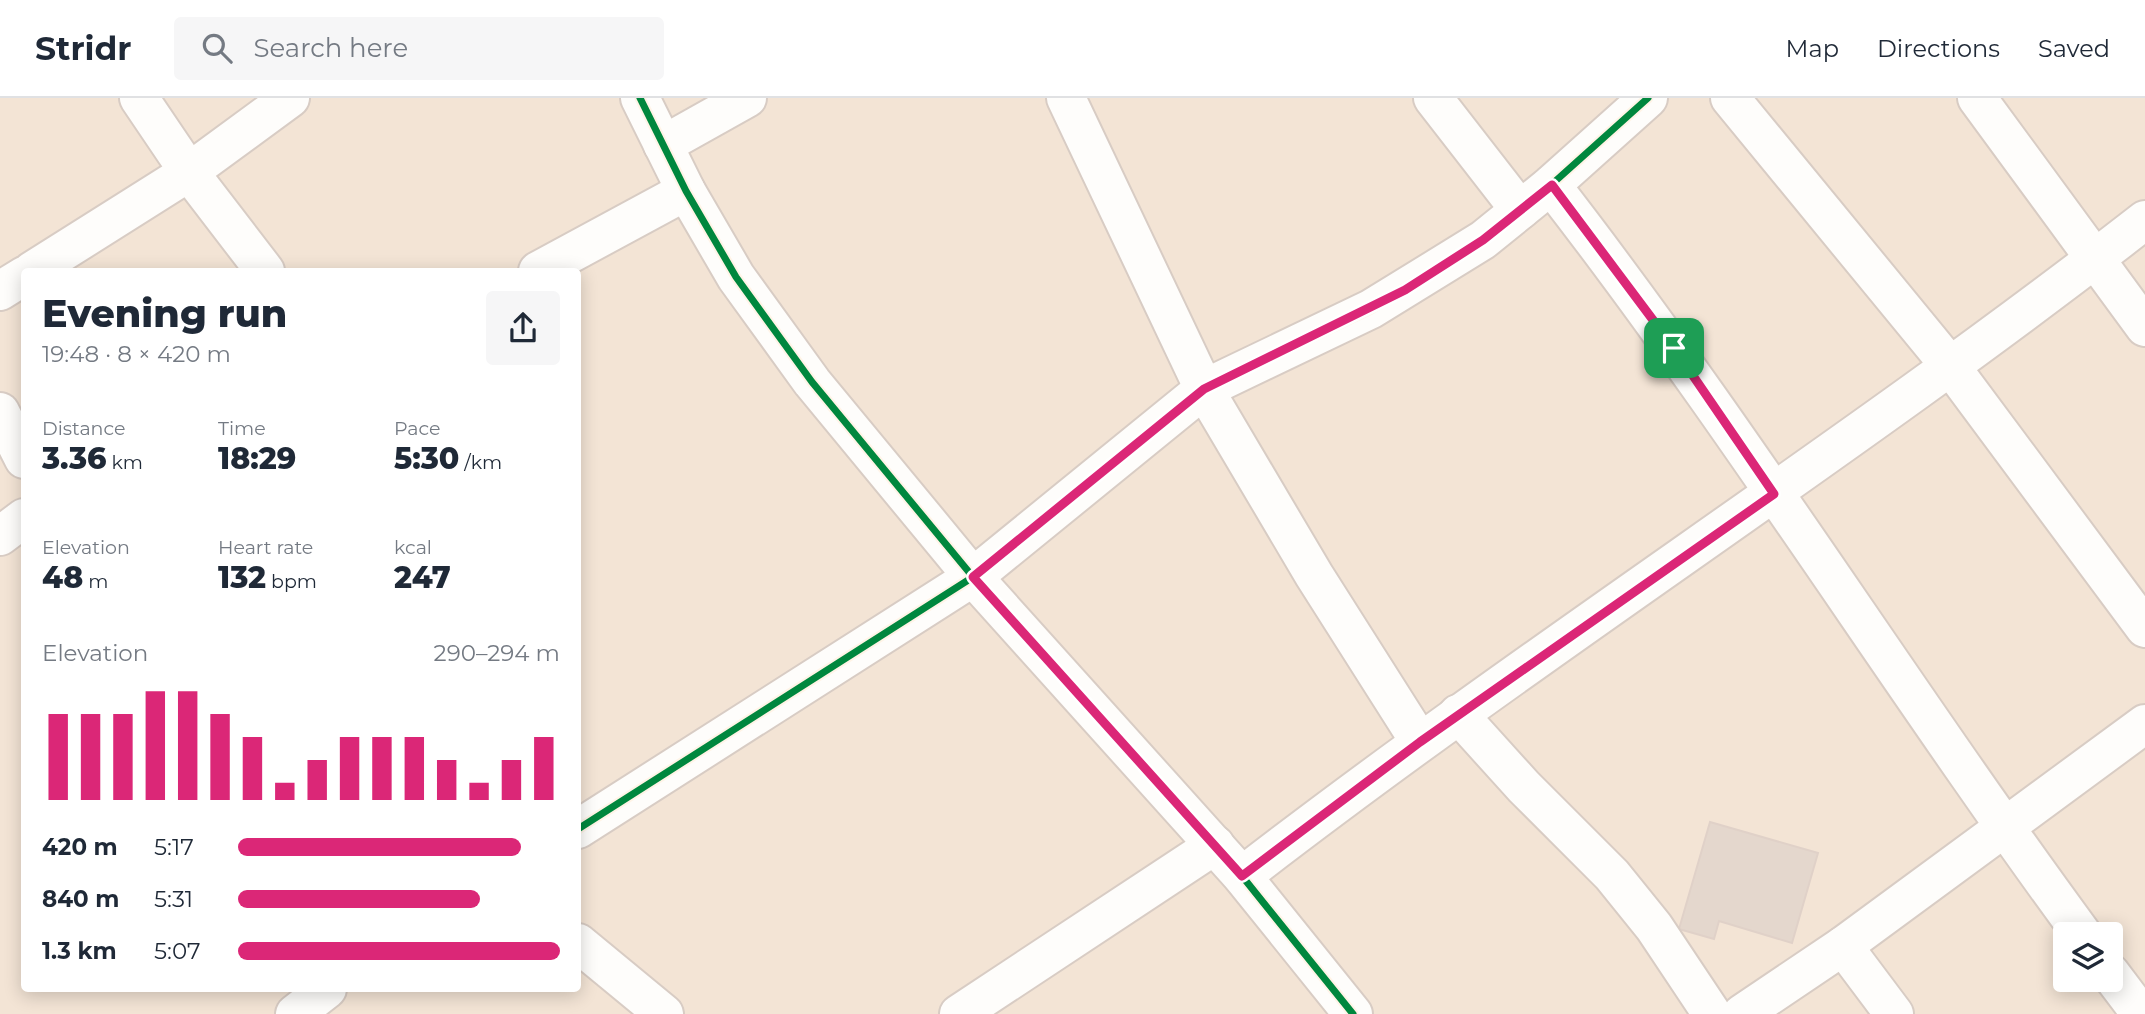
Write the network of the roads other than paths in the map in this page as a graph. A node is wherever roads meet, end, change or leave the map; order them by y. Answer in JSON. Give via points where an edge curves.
{"nodes":[{"id":1,"x":139,"y":98,"type":"edge"},
{"id":2,"x":290,"y":98,"type":"edge"},
{"id":3,"x":639,"y":98,"type":"edge"},
{"id":4,"x":747,"y":98,"type":"edge"},
{"id":5,"x":1066,"y":98,"type":"edge"},
{"id":6,"x":1433,"y":98,"type":"edge"},
{"id":7,"x":1648,"y":98,"type":"edge"},
{"id":8,"x":1730,"y":98,"type":"edge"},
{"id":9,"x":1977,"y":98,"type":"edge"},
{"id":10,"x":663,"y":145,"type":"junction"},
{"id":11,"x":189,"y":172,"type":"junction"},
{"id":12,"x":1552,"y":185,"type":"junction"},
{"id":13,"x":686,"y":191,"type":"junction"},
{"id":14,"x":1520,"y":210,"type":"junction"},
{"id":15,"x":2145,"y":220,"type":"edge"},
{"id":16,"x":2093,"y":260,"type":"junction"},
{"id":17,"x":37,"y":268,"type":"edge"},
{"id":18,"x":263,"y":268,"type":"edge"},
{"id":19,"x":544,"y":268,"type":"edge"},
{"id":20,"x":21,"y":278,"type":"edge"},
{"id":21,"x":0,"y":291,"type":"edge"},
{"id":22,"x":2145,"y":327,"type":"edge"},
{"id":23,"x":1951,"y":367,"type":"junction"},
{"id":24,"x":1204,"y":389,"type":"junction"},
{"id":25,"x":0,"y":412,"type":"edge"},
{"id":26,"x":21,"y":453,"type":"edge"},
{"id":27,"x":1774,"y":494,"type":"junction"},
{"id":28,"x":21,"y":519,"type":"edge"},
{"id":29,"x":0,"y":536,"type":"edge"},
{"id":30,"x":973,"y":577,"type":"junction"},
{"id":31,"x":2145,"y":628,"type":"edge"},
{"id":32,"x":1458,"y":714,"type":"junction"},
{"id":33,"x":2145,"y":724,"type":"edge"},
{"id":34,"x":1420,"y":742,"type":"junction"},
{"id":35,"x":581,"y":827,"type":"edge"},
{"id":36,"x":2003,"y":827,"type":"junction"},
{"id":37,"x":1215,"y":845,"type":"junction"},
{"id":38,"x":1242,"y":876,"type":"junction"},
{"id":39,"x":2073,"y":922,"type":"edge"},
{"id":40,"x":581,"y":945,"type":"edge"},
{"id":41,"x":1843,"y":946,"type":"junction"},
{"id":42,"x":2123,"y":990,"type":"edge"},
{"id":43,"x":664,"y":1014,"type":"edge"},
{"id":44,"x":959,"y":1014,"type":"edge"},
{"id":45,"x":1353,"y":1014,"type":"edge"},
{"id":46,"x":1712,"y":1014,"type":"edge"},
{"id":47,"x":1742,"y":1014,"type":"edge"},
{"id":48,"x":1894,"y":1014,"type":"edge"},
{"id":49,"x":2141,"y":1014,"type":"edge"}],
"edges":[{"from":1,"to":11,"type":"street"},
{"from":2,"to":11,"type":"street"},
{"from":3,"to":10,"type":"street"},
{"from":4,"to":10,"type":"street"},
{"from":5,"to":24,"type":"street"},
{"from":6,"to":14,"type":"street"},
{"from":7,"to":12,"type":"street"},
{"from":8,"to":23,"type":"street"},
{"from":9,"to":16,"type":"street"},
{"from":10,"to":13,"type":"street"},
{"from":11,"to":17,"type":"street"},
{"from":11,"to":18,"type":"street"},
{"from":12,"to":14,"type":"street"},
{"from":12,"to":27,"type":"street","via":[[1667,338]]},
{"from":13,"to":19,"type":"street"},
{"from":13,"to":30,"type":"street","via":[[736,277],[812,382]]},
{"from":14,"to":24,"type":"street","via":[[1405,290]]},
{"from":15,"to":16,"type":"street"},
{"from":16,"to":22,"type":"street"},
{"from":16,"to":23,"type":"street"},
{"from":20,"to":21,"type":"street"},
{"from":23,"to":27,"type":"street"},
{"from":23,"to":31,"type":"street"},
{"from":24,"to":30,"type":"street"},
{"from":24,"to":34,"type":"street"},
{"from":25,"to":26,"type":"street"},
{"from":27,"to":32,"type":"street"},
{"from":27,"to":36,"type":"street"},
{"from":28,"to":29,"type":"street"},
{"from":30,"to":35,"type":"street"},
{"from":30,"to":37,"type":"street"},
{"from":32,"to":34,"type":"street"},
{"from":32,"to":46,"type":"street","via":[[1612,875],[1654,927]]},
{"from":33,"to":36,"type":"street"},
{"from":34,"to":38,"type":"street"},
{"from":36,"to":39,"type":"street"},
{"from":36,"to":41,"type":"street"},
{"from":37,"to":38,"type":"street"},
{"from":37,"to":44,"type":"street"},
{"from":38,"to":45,"type":"street"},
{"from":40,"to":43,"type":"street"},
{"from":41,"to":47,"type":"street"},
{"from":41,"to":48,"type":"street"},
{"from":42,"to":49,"type":"street"}]}
